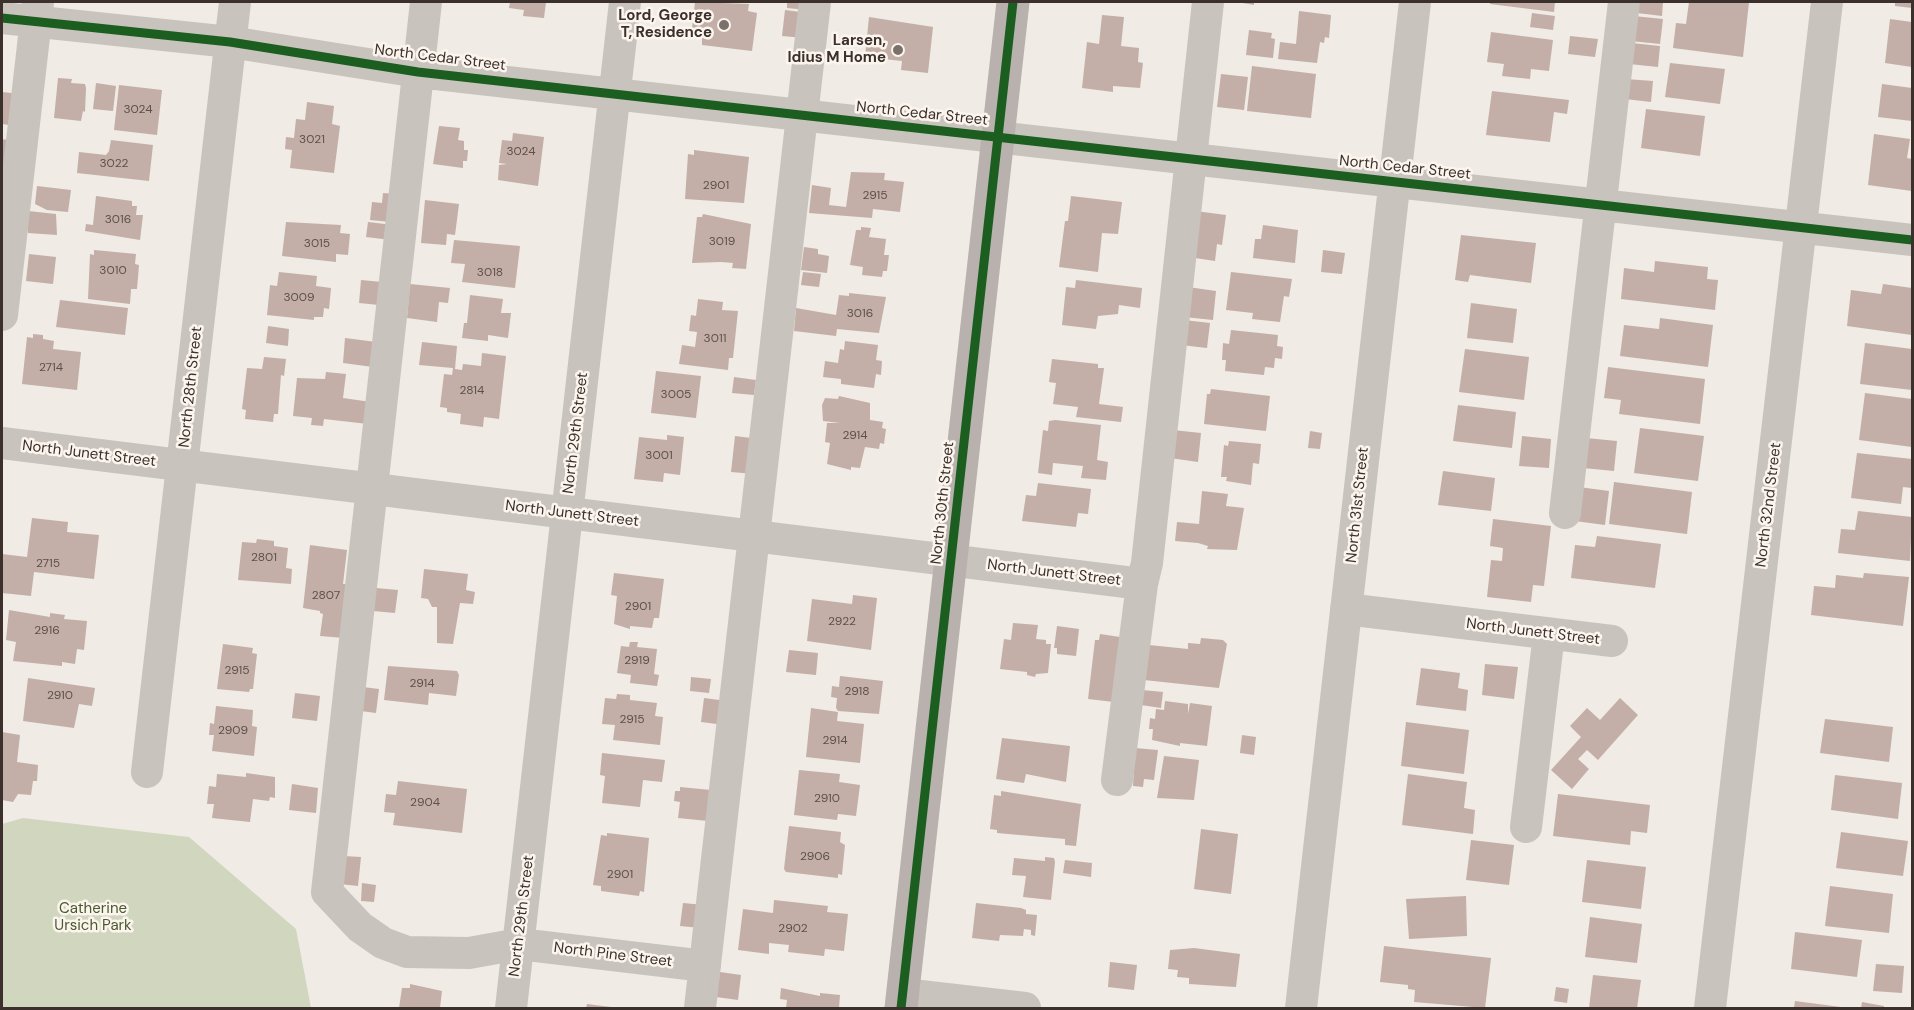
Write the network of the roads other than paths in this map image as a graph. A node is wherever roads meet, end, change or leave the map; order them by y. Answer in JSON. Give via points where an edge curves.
{"nodes":[{"id":1,"x":235,"y":2,"type":"edge"},
{"id":2,"x":426,"y":2,"type":"edge"},
{"id":3,"x":626,"y":2,"type":"edge"},
{"id":4,"x":815,"y":2,"type":"edge"},
{"id":5,"x":1013,"y":2,"type":"edge"},
{"id":6,"x":1208,"y":2,"type":"edge"},
{"id":7,"x":1415,"y":2,"type":"edge"},
{"id":8,"x":1623,"y":2,"type":"edge"},
{"id":9,"x":1827,"y":2,"type":"edge"},
{"id":10,"x":37,"y":11,"type":"edge"},
{"id":11,"x":2,"y":18,"type":"edge"},
{"id":12,"x":230,"y":42,"type":"junction"},
{"id":13,"x":418,"y":72,"type":"junction"},
{"id":14,"x":615,"y":94,"type":"junction"},
{"id":15,"x":803,"y":115,"type":"junction"},
{"id":16,"x":998,"y":137,"type":"junction"},
{"id":17,"x":1190,"y":159,"type":"junction"},
{"id":18,"x":1394,"y":182,"type":"junction"},
{"id":19,"x":1601,"y":205,"type":"junction"},
{"id":20,"x":1802,"y":227,"type":"junction"},
{"id":21,"x":1912,"y":240,"type":"edge"},
{"id":22,"x":2,"y":315,"type":"edge"},
{"id":23,"x":2,"y":443,"type":"edge"},
{"id":24,"x":182,"y":466,"type":"junction"},
{"id":25,"x":370,"y":490,"type":"junction"},
{"id":26,"x":567,"y":513,"type":"junction"},
{"id":27,"x":1565,"y":513,"type":"dead end"},
{"id":28,"x":754,"y":536,"type":"junction"},
{"id":29,"x":951,"y":560,"type":"junction"},
{"id":30,"x":1142,"y":584,"type":"junction"},
{"id":31,"x":1346,"y":609,"type":"junction"},
{"id":32,"x":1549,"y":634,"type":"junction"},
{"id":33,"x":1612,"y":641,"type":"dead end"},
{"id":34,"x":147,"y":772,"type":"dead end"},
{"id":35,"x":1117,"y":780,"type":"dead end"},
{"id":36,"x":1526,"y":827,"type":"dead end"},
{"id":37,"x":519,"y":944,"type":"junction"},
{"id":38,"x":705,"y":966,"type":"junction"},
{"id":39,"x":902,"y":1001,"type":"edge"},
{"id":40,"x":511,"y":1008,"type":"edge"},
{"id":41,"x":700,"y":1008,"type":"edge"},
{"id":42,"x":1025,"y":1008,"type":"edge"},
{"id":43,"x":1302,"y":1008,"type":"edge"},
{"id":44,"x":1710,"y":1008,"type":"edge"}],
"edges":[{"from":1,"to":12,"type":"street","name":"North 28th Street"},
{"from":2,"to":13,"type":"street"},
{"from":3,"to":14,"type":"street","name":"North 29th Street"},
{"from":4,"to":15,"type":"street"},
{"from":5,"to":16,"type":"main road","name":"North 30th Street"},
{"from":6,"to":17,"type":"street"},
{"from":7,"to":18,"type":"street","name":"North 31st Street"},
{"from":8,"to":19,"type":"street"},
{"from":9,"to":20,"type":"street","name":"North 32nd Street"},
{"from":10,"to":11,"type":"street","name":"North Cedar Street"},
{"from":10,"to":12,"type":"street","name":"North Cedar Street"},
{"from":10,"to":22,"type":"street"},
{"from":12,"to":13,"type":"street","name":"North Cedar Street"},
{"from":12,"to":24,"type":"street","name":"North 28th Street"},
{"from":13,"to":14,"type":"street","name":"North Cedar Street"},
{"from":13,"to":25,"type":"street"},
{"from":14,"to":15,"type":"street","name":"North Cedar Street"},
{"from":14,"to":26,"type":"street","name":"North 29th Street"},
{"from":15,"to":16,"type":"street","name":"North Cedar Street"},
{"from":15,"to":28,"type":"street"},
{"from":16,"to":17,"type":"street","name":"North Cedar Street"},
{"from":16,"to":29,"type":"main road","name":"North 30th Street"},
{"from":17,"to":18,"type":"street","name":"North Cedar Street"},
{"from":17,"to":30,"type":"street"},
{"from":18,"to":19,"type":"street","name":"North Cedar Street"},
{"from":18,"to":31,"type":"street","name":"North 31st Street"},
{"from":19,"to":20,"type":"street","name":"North Cedar Street"},
{"from":19,"to":27,"type":"street"},
{"from":20,"to":21,"type":"street","name":"North Cedar Street"},
{"from":20,"to":44,"type":"street","name":"North 32nd Street"},
{"from":23,"to":24,"type":"street","name":"North Junett Street"},
{"from":24,"to":25,"type":"street","name":"North Junett Street"},
{"from":24,"to":34,"type":"street","name":"North 28th Street"},
{"from":25,"to":26,"type":"street","name":"North Junett Street"},
{"from":25,"to":37,"type":"street","name":"North Pine Street","via":[[327,892],[360,927],[401,950],[469,953]]},
{"from":26,"to":28,"type":"street","name":"North Junett Street"},
{"from":26,"to":37,"type":"street","name":"North 29th Street"},
{"from":28,"to":29,"type":"street","name":"North Junett Street"},
{"from":28,"to":38,"type":"street"},
{"from":29,"to":30,"type":"street","name":"North Junett Street"},
{"from":29,"to":39,"type":"main road","name":"North 30th Street"},
{"from":30,"to":35,"type":"street"},
{"from":31,"to":32,"type":"street","name":"North Junett Street"},
{"from":31,"to":43,"type":"street","name":"North 31st Street"},
{"from":32,"to":33,"type":"street","name":"North Junett Street"},
{"from":32,"to":36,"type":"street"},
{"from":37,"to":38,"type":"street","name":"North Pine Street"},
{"from":37,"to":40,"type":"street","name":"North 29th Street"},
{"from":38,"to":41,"type":"street"},
{"from":39,"to":42,"type":"street"}]}
